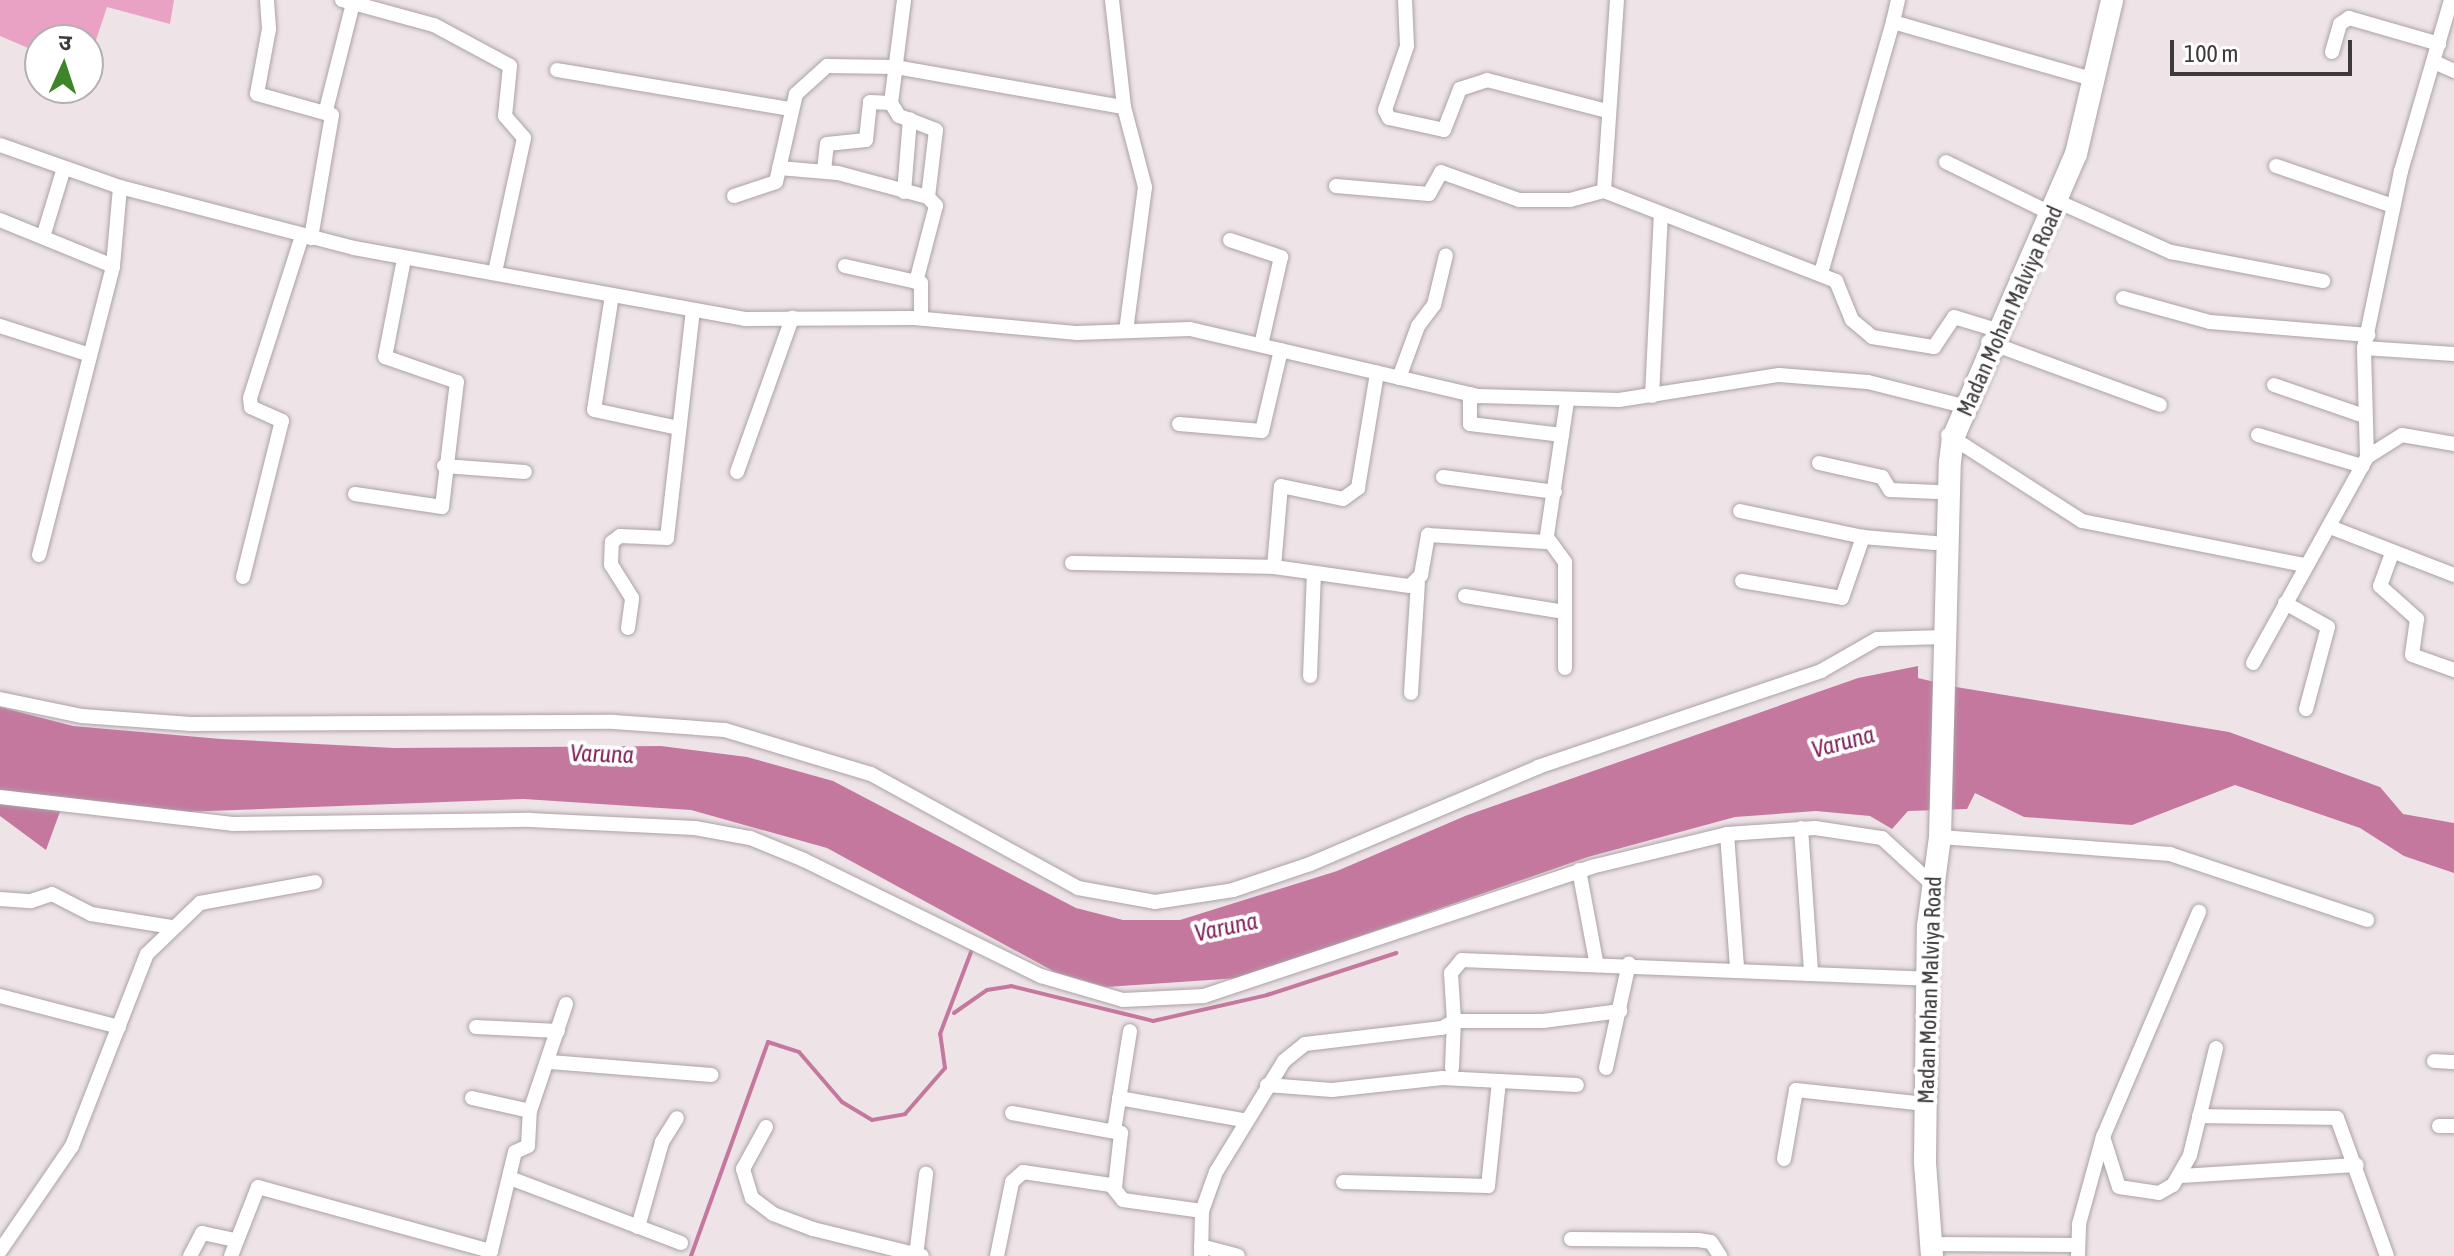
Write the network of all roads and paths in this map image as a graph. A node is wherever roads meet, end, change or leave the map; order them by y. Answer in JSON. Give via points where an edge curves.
{"nodes":[{"id":1,"x":267,"y":0,"type":"edge"},
{"id":2,"x":904,"y":0,"type":"edge"},
{"id":3,"x":1112,"y":0,"type":"edge"},
{"id":4,"x":1405,"y":0,"type":"edge"},
{"id":5,"x":1617,"y":0,"type":"edge"},
{"id":6,"x":1898,"y":0,"type":"edge"},
{"id":7,"x":2101,"y":0,"type":"edge"},
{"id":8,"x":2112,"y":0,"type":"edge"},
{"id":9,"x":2451,"y":0,"type":"edge"},
{"id":10,"x":348,"y":1,"type":"edge"},
{"id":11,"x":1893,"y":22,"type":"junction"},
{"id":12,"x":2439,"y":44,"type":"junction"},
{"id":13,"x":2332,"y":52,"type":"dead end"},
{"id":14,"x":2434,"y":62,"type":"junction"},
{"id":15,"x":896,"y":67,"type":"junction"},
{"id":16,"x":557,"y":70,"type":"dead end"},
{"id":17,"x":2454,"y":71,"type":"edge"},
{"id":18,"x":2085,"y":77,"type":"junction"},
{"id":19,"x":891,"y":103,"type":"junction"},
{"id":20,"x":1124,"y":107,"type":"junction"},
{"id":21,"x":790,"y":109,"type":"junction"},
{"id":22,"x":326,"y":110,"type":"junction"},
{"id":23,"x":1607,"y":111,"type":"junction"},
{"id":24,"x":910,"y":119,"type":"junction"},
{"id":25,"x":0,"y":145,"type":"edge"},
{"id":26,"x":1946,"y":162,"type":"dead end"},
{"id":27,"x":2276,"y":166,"type":"dead end"},
{"id":28,"x":64,"y":168,"type":"junction"},
{"id":29,"x":779,"y":168,"type":"junction"},
{"id":30,"x":824,"y":171,"type":"junction"},
{"id":31,"x":1336,"y":186,"type":"dead end"},
{"id":32,"x":120,"y":187,"type":"junction"},
{"id":33,"x":1604,"y":191,"type":"junction"},
{"id":34,"x":904,"y":192,"type":"junction"},
{"id":35,"x":734,"y":196,"type":"dead end"},
{"id":36,"x":928,"y":197,"type":"junction"},
{"id":37,"x":2050,"y":206,"type":"junction"},
{"id":38,"x":2393,"y":206,"type":"junction"},
{"id":39,"x":1661,"y":214,"type":"junction"},
{"id":40,"x":0,"y":220,"type":"edge"},
{"id":41,"x":43,"y":237,"type":"junction"},
{"id":42,"x":306,"y":237,"type":"junction"},
{"id":43,"x":1230,"y":240,"type":"dead end"},
{"id":44,"x":1446,"y":255,"type":"dead end"},
{"id":45,"x":404,"y":259,"type":"junction"},
{"id":46,"x":113,"y":266,"type":"junction"},
{"id":47,"x":845,"y":266,"type":"dead end"},
{"id":48,"x":495,"y":272,"type":"junction"},
{"id":49,"x":1821,"y":273,"type":"junction"},
{"id":50,"x":2323,"y":281,"type":"dead end"},
{"id":51,"x":916,"y":282,"type":"junction"},
{"id":52,"x":612,"y":295,"type":"junction"},
{"id":53,"x":2123,"y":298,"type":"dead end"},
{"id":54,"x":693,"y":310,"type":"junction"},
{"id":55,"x":792,"y":318,"type":"junction"},
{"id":56,"x":921,"y":318,"type":"junction"},
{"id":57,"x":0,"y":326,"type":"edge"},
{"id":58,"x":1126,"y":331,"type":"junction"},
{"id":59,"x":1990,"y":338,"type":"junction"},
{"id":60,"x":2366,"y":342,"type":"junction"},
{"id":61,"x":1261,"y":345,"type":"junction"},
{"id":62,"x":1281,"y":350,"type":"junction"},
{"id":63,"x":87,"y":354,"type":"junction"},
{"id":64,"x":2454,"y":354,"type":"edge"},
{"id":65,"x":1377,"y":373,"type":"junction"},
{"id":66,"x":1399,"y":378,"type":"junction"},
{"id":67,"x":2274,"y":385,"type":"dead end"},
{"id":68,"x":1470,"y":394,"type":"junction"},
{"id":69,"x":1652,"y":396,"type":"junction"},
{"id":70,"x":1567,"y":401,"type":"junction"},
{"id":71,"x":1955,"y":404,"type":"junction"},
{"id":72,"x":2160,"y":405,"type":"dead end"},
{"id":73,"x":2364,"y":416,"type":"junction"},
{"id":74,"x":1179,"y":424,"type":"dead end"},
{"id":75,"x":679,"y":428,"type":"junction"},
{"id":76,"x":1562,"y":435,"type":"junction"},
{"id":77,"x":1949,"y":435,"type":"junction"},
{"id":78,"x":2258,"y":435,"type":"dead end"},
{"id":79,"x":2454,"y":444,"type":"edge"},
{"id":80,"x":2364,"y":461,"type":"junction"},
{"id":81,"x":1819,"y":463,"type":"dead end"},
{"id":82,"x":444,"y":466,"type":"junction"},
{"id":83,"x":525,"y":472,"type":"dead end"},
{"id":84,"x":737,"y":472,"type":"dead end"},
{"id":85,"x":1443,"y":477,"type":"dead end"},
{"id":86,"x":1555,"y":492,"type":"junction"},
{"id":87,"x":1937,"y":492,"type":"junction"},
{"id":88,"x":355,"y":494,"type":"dead end"},
{"id":89,"x":1740,"y":511,"type":"dead end"},
{"id":90,"x":2330,"y":527,"type":"junction"},
{"id":91,"x":1863,"y":537,"type":"junction"},
{"id":92,"x":1549,"y":540,"type":"junction"},
{"id":93,"x":1935,"y":543,"type":"junction"},
{"id":94,"x":39,"y":555,"type":"dead end"},
{"id":95,"x":2391,"y":556,"type":"junction"},
{"id":96,"x":1072,"y":563,"type":"dead end"},
{"id":97,"x":2305,"y":565,"type":"junction"},
{"id":98,"x":1274,"y":567,"type":"junction"},
{"id":99,"x":1314,"y":574,"type":"junction"},
{"id":100,"x":2454,"y":575,"type":"edge"},
{"id":101,"x":243,"y":577,"type":"dead end"},
{"id":102,"x":1742,"y":581,"type":"dead end"},
{"id":103,"x":1418,"y":583,"type":"junction"},
{"id":104,"x":1465,"y":596,"type":"dead end"},
{"id":105,"x":2285,"y":603,"type":"junction"},
{"id":106,"x":1565,"y":612,"type":"junction"},
{"id":107,"x":628,"y":628,"type":"dead end"},
{"id":108,"x":1945,"y":632,"type":"junction"},
{"id":109,"x":2253,"y":663,"type":"dead end"},
{"id":110,"x":1565,"y":668,"type":"dead end"},
{"id":111,"x":2454,"y":670,"type":"edge"},
{"id":112,"x":1310,"y":676,"type":"dead end"},
{"id":113,"x":1411,"y":693,"type":"dead end"},
{"id":114,"x":0,"y":699,"type":"edge"},
{"id":115,"x":2306,"y":709,"type":"dead end"},
{"id":116,"x":0,"y":797,"type":"edge"},
{"id":117,"x":1801,"y":828,"type":"junction"},
{"id":118,"x":1727,"y":834,"type":"junction"},
{"id":119,"x":1940,"y":837,"type":"junction"},
{"id":120,"x":1579,"y":870,"type":"junction"},
{"id":121,"x":315,"y":882,"type":"dead end"},
{"id":122,"x":1932,"y":884,"type":"junction"},
{"id":123,"x":0,"y":899,"type":"edge"},
{"id":124,"x":2199,"y":912,"type":"dead end"},
{"id":125,"x":2367,"y":920,"type":"dead end"},
{"id":126,"x":171,"y":927,"type":"junction"},
{"id":127,"x":1596,"y":961,"type":"junction"},
{"id":128,"x":1629,"y":963,"type":"junction"},
{"id":129,"x":1737,"y":967,"type":"junction"},
{"id":130,"x":1811,"y":971,"type":"junction"},
{"id":131,"x":1927,"y":979,"type":"junction"},
{"id":132,"x":0,"y":996,"type":"edge"},
{"id":133,"x":566,"y":1004,"type":"dead end"},
{"id":134,"x":1620,"y":1011,"type":"junction"},
{"id":135,"x":1454,"y":1021,"type":"junction"},
{"id":136,"x":119,"y":1027,"type":"junction"},
{"id":137,"x":476,"y":1027,"type":"dead end"},
{"id":138,"x":558,"y":1031,"type":"junction"},
{"id":139,"x":1130,"y":1031,"type":"dead end"},
{"id":140,"x":2216,"y":1048,"type":"dead end"},
{"id":141,"x":2434,"y":1061,"type":"dead end"},
{"id":142,"x":550,"y":1062,"type":"junction"},
{"id":143,"x":2454,"y":1062,"type":"edge"},
{"id":144,"x":1452,"y":1068,"type":"dead end"},
{"id":145,"x":1606,"y":1068,"type":"dead end"},
{"id":146,"x":711,"y":1075,"type":"dead end"},
{"id":147,"x":1499,"y":1082,"type":"junction"},
{"id":148,"x":1267,"y":1085,"type":"junction"},
{"id":149,"x":1577,"y":1085,"type":"dead end"},
{"id":150,"x":472,"y":1098,"type":"dead end"},
{"id":151,"x":1119,"y":1098,"type":"junction"},
{"id":152,"x":1925,"y":1104,"type":"junction"},
{"id":153,"x":530,"y":1111,"type":"junction"},
{"id":154,"x":1012,"y":1113,"type":"dead end"},
{"id":155,"x":2199,"y":1116,"type":"junction"},
{"id":156,"x":677,"y":1118,"type":"dead end"},
{"id":157,"x":1242,"y":1120,"type":"junction"},
{"id":158,"x":766,"y":1127,"type":"dead end"},
{"id":159,"x":1114,"y":1131,"type":"junction"},
{"id":160,"x":2103,"y":1137,"type":"junction"},
{"id":161,"x":1784,"y":1159,"type":"dead end"},
{"id":162,"x":2357,"y":1165,"type":"junction"},
{"id":163,"x":926,"y":1174,"type":"dead end"},
{"id":164,"x":2180,"y":1176,"type":"junction"},
{"id":165,"x":510,"y":1178,"type":"junction"},
{"id":166,"x":1343,"y":1182,"type":"dead end"},
{"id":167,"x":1115,"y":1187,"type":"junction"},
{"id":168,"x":1202,"y":1211,"type":"junction"},
{"id":169,"x":638,"y":1227,"type":"junction"},
{"id":170,"x":1571,"y":1239,"type":"dead end"},
{"id":171,"x":236,"y":1240,"type":"junction"},
{"id":172,"x":681,"y":1243,"type":"dead end"},
{"id":173,"x":1932,"y":1250,"type":"edge"},
{"id":174,"x":2077,"y":1250,"type":"edge"},
{"id":175,"x":0,"y":1251,"type":"edge"},
{"id":176,"x":1201,"y":1251,"type":"edge"},
{"id":177,"x":190,"y":1256,"type":"edge"},
{"id":178,"x":231,"y":1256,"type":"edge"},
{"id":179,"x":916,"y":1256,"type":"edge"},
{"id":180,"x":922,"y":1256,"type":"edge"},
{"id":181,"x":997,"y":1256,"type":"edge"},
{"id":182,"x":1238,"y":1256,"type":"edge"},
{"id":183,"x":1720,"y":1256,"type":"edge"},
{"id":184,"x":2387,"y":1256,"type":"edge"}],
"edges":[{"from":1,"to":22,"type":"street","via":[[269,29],[257,94]]},
{"from":2,"to":15,"type":"street"},
{"from":3,"to":20,"type":"street"},
{"from":4,"to":23,"type":"street","via":[[1407,46],[1385,110],[1389,118],[1444,130],[1460,89],[1487,80]]},
{"from":5,"to":23,"type":"street"},
{"from":6,"to":11,"type":"street"},
{"from":7,"to":18,"type":"highway","name":"Madan Mohan Malviya Road"},
{"from":8,"to":37,"type":"highway","name":"Madan Mohan Malviya Road","via":[[2096,90]]},
{"from":9,"to":12,"type":"street"},
{"from":10,"to":22,"type":"street"},
{"from":10,"to":48,"type":"street","via":[[434,25],[510,66],[505,116],[524,138]]},
{"from":11,"to":18,"type":"street"},
{"from":11,"to":49,"type":"street"},
{"from":12,"to":13,"type":"street","via":[[2349,18],[2340,24]]},
{"from":12,"to":14,"type":"street"},
{"from":14,"to":17,"type":"street"},
{"from":14,"to":38,"type":"street"},
{"from":15,"to":19,"type":"street"},
{"from":15,"to":20,"type":"street"},
{"from":15,"to":21,"type":"street","via":[[827,66],[807,80]]},
{"from":16,"to":21,"type":"street"},
{"from":18,"to":37,"type":"highway","name":"Madan Mohan Malviya Road"},
{"from":19,"to":24,"type":"street","via":[[899,116]]},
{"from":19,"to":30,"type":"street","via":[[870,102],[866,140],[827,144]]},
{"from":20,"to":58,"type":"street","via":[[1145,187]]},
{"from":21,"to":29,"type":"street"},
{"from":22,"to":42,"type":"street","via":[[332,121]]},
{"from":23,"to":33,"type":"street"},
{"from":24,"to":34,"type":"street"},
{"from":24,"to":36,"type":"street","via":[[936,130]]},
{"from":25,"to":28,"type":"street"},
{"from":26,"to":37,"type":"street"},
{"from":27,"to":38,"type":"street"},
{"from":28,"to":32,"type":"street"},
{"from":28,"to":41,"type":"street"},
{"from":29,"to":30,"type":"street"},
{"from":29,"to":35,"type":"street","via":[[771,187]]},
{"from":30,"to":34,"type":"street"},
{"from":31,"to":33,"type":"street","via":[[1426,194],[1441,172],[1519,200],[1570,200]]},
{"from":32,"to":42,"type":"street"},
{"from":32,"to":46,"type":"street"},
{"from":33,"to":39,"type":"street"},
{"from":34,"to":36,"type":"street"},
{"from":36,"to":51,"type":"street","via":[[936,206]]},
{"from":37,"to":50,"type":"street","via":[[2171,252]]},
{"from":37,"to":59,"type":"highway","name":"Madan Mohan Malviya Road"},
{"from":38,"to":60,"type":"street"},
{"from":39,"to":49,"type":"street"},
{"from":39,"to":69,"type":"street"},
{"from":40,"to":41,"type":"street"},
{"from":41,"to":46,"type":"street"},
{"from":42,"to":45,"type":"street"},
{"from":42,"to":101,"type":"street","via":[[249,403],[282,421]]},
{"from":43,"to":61,"type":"street","via":[[1281,257]]},
{"from":44,"to":66,"type":"street","via":[[1434,305],[1418,326]]},
{"from":45,"to":48,"type":"street"},
{"from":45,"to":82,"type":"street","via":[[385,357],[457,382]]},
{"from":46,"to":63,"type":"street"},
{"from":47,"to":51,"type":"street"},
{"from":48,"to":52,"type":"street"},
{"from":49,"to":59,"type":"street","via":[[1841,287],[1852,320],[1872,337],[1934,347],[1954,317]]},
{"from":51,"to":56,"type":"street","via":[[923,287]]},
{"from":52,"to":54,"type":"street"},
{"from":52,"to":75,"type":"street","via":[[594,410]]},
{"from":53,"to":60,"type":"street","via":[[2210,322]]},
{"from":54,"to":55,"type":"street","via":[[745,319]]},
{"from":54,"to":75,"type":"street"},
{"from":55,"to":56,"type":"street"},
{"from":55,"to":84,"type":"street"},
{"from":56,"to":58,"type":"street","via":[[1077,333]]},
{"from":57,"to":63,"type":"street"},
{"from":58,"to":61,"type":"street","via":[[1190,329]]},
{"from":59,"to":71,"type":"highway","name":"Madan Mohan Malviya Road"},
{"from":59,"to":72,"type":"street"},
{"from":59,"to":77,"type":"highway","name":"Madan Mohan Malviya Road"},
{"from":60,"to":64,"type":"street"},
{"from":60,"to":73,"type":"street"},
{"from":61,"to":62,"type":"street"},
{"from":62,"to":65,"type":"street"},
{"from":62,"to":74,"type":"street","via":[[1262,431]]},
{"from":63,"to":94,"type":"street"},
{"from":65,"to":66,"type":"street"},
{"from":65,"to":98,"type":"street","via":[[1358,488],[1343,499],[1281,486]]},
{"from":66,"to":68,"type":"street"},
{"from":67,"to":73,"type":"street"},
{"from":68,"to":70,"type":"street"},
{"from":68,"to":76,"type":"street","via":[[1470,424]]},
{"from":69,"to":70,"type":"street"},
{"from":69,"to":71,"type":"street","via":[[1779,375],[1868,382]]},
{"from":70,"to":76,"type":"street"},
{"from":71,"to":77,"type":"highway","name":"Madan Mohan Malviya Road"},
{"from":73,"to":80,"type":"street"},
{"from":75,"to":107,"type":"street","via":[[667,538],[620,536],[612,542],[611,565],[632,598]]},
{"from":76,"to":86,"type":"street"},
{"from":77,"to":87,"type":"highway","name":"Madan Mohan Malviya Road"},
{"from":77,"to":97,"type":"street","via":[[2082,521]]},
{"from":77,"to":108,"type":"highway","name":"Madan Mohan Malviya Road"},
{"from":78,"to":80,"type":"street"},
{"from":79,"to":80,"type":"street","via":[[2402,435]]},
{"from":80,"to":90,"type":"street"},
{"from":81,"to":87,"type":"street","via":[[1882,477],[1890,490]]},
{"from":82,"to":83,"type":"street"},
{"from":82,"to":88,"type":"street","via":[[440,509]]},
{"from":85,"to":86,"type":"street"},
{"from":86,"to":92,"type":"street"},
{"from":87,"to":93,"type":"highway","name":"Madan Mohan Malviya Road"},
{"from":89,"to":91,"type":"street"},
{"from":90,"to":95,"type":"street"},
{"from":90,"to":97,"type":"street"},
{"from":91,"to":93,"type":"street"},
{"from":91,"to":102,"type":"street","via":[[1842,598]]},
{"from":92,"to":103,"type":"street","via":[[1512,544],[1428,535]]},
{"from":92,"to":106,"type":"street","via":[[1563,553]]},
{"from":93,"to":108,"type":"highway","name":"Madan Mohan Malviya Road"},
{"from":95,"to":100,"type":"street"},
{"from":95,"to":111,"type":"street","via":[[2380,586],[2417,619],[2412,655]]},
{"from":96,"to":98,"type":"street"},
{"from":97,"to":105,"type":"street"},
{"from":98,"to":99,"type":"street"},
{"from":99,"to":103,"type":"street","via":[[1381,586]]},
{"from":99,"to":112,"type":"street"},
{"from":103,"to":113,"type":"street"},
{"from":104,"to":106,"type":"street"},
{"from":105,"to":109,"type":"street"},
{"from":105,"to":115,"type":"street","via":[[2328,627]]},
{"from":106,"to":110,"type":"street"},
{"from":108,"to":114,"type":"street","via":[[1877,639],[1821,671],[1538,767],[1310,864],[1233,890],[1155,902],[1078,888],[871,774],[725,730],[614,722],[221,725],[82,716]]},
{"from":108,"to":119,"type":"highway","name":"Madan Mohan Malviya Road"},
{"from":116,"to":120,"type":"street","via":[[232,824],[530,820],[695,828],[791,854],[1041,976],[1123,1000],[1204,996]]},
{"from":117,"to":118,"type":"street"},
{"from":117,"to":122,"type":"street","via":[[1882,838]]},
{"from":117,"to":130,"type":"street"},
{"from":118,"to":120,"type":"street"},
{"from":118,"to":129,"type":"street"},
{"from":119,"to":122,"type":"highway","name":"Madan Mohan Malviya Road"},
{"from":119,"to":125,"type":"street","via":[[2170,854]]},
{"from":120,"to":127,"type":"street"},
{"from":121,"to":126,"type":"street","via":[[224,894]]},
{"from":122,"to":131,"type":"highway","name":"Madan Mohan Malviya Road"},
{"from":123,"to":126,"type":"street","via":[[31,901],[52,894],[91,914]]},
{"from":124,"to":160,"type":"street"},
{"from":126,"to":136,"type":"street","via":[[136,975]]},
{"from":127,"to":128,"type":"street"},
{"from":127,"to":135,"type":"street","via":[[1462,960],[1451,973]]},
{"from":128,"to":129,"type":"street"},
{"from":128,"to":134,"type":"street"},
{"from":129,"to":130,"type":"street"},
{"from":130,"to":131,"type":"street"},
{"from":131,"to":152,"type":"highway","name":"Madan Mohan Malviya Road"},
{"from":132,"to":136,"type":"street"},
{"from":133,"to":138,"type":"street"},
{"from":134,"to":135,"type":"street","via":[[1543,1021]]},
{"from":134,"to":145,"type":"street"},
{"from":135,"to":144,"type":"street"},
{"from":135,"to":148,"type":"street","via":[[1442,1028],[1305,1044]]},
{"from":136,"to":175,"type":"street","via":[[72,1146]]},
{"from":137,"to":138,"type":"street"},
{"from":138,"to":142,"type":"street"},
{"from":139,"to":151,"type":"street"},
{"from":140,"to":155,"type":"street"},
{"from":141,"to":143,"type":"street"},
{"from":142,"to":146,"type":"street"},
{"from":142,"to":153,"type":"street"},
{"from":147,"to":148,"type":"street","via":[[1442,1078],[1332,1090]]},
{"from":147,"to":149,"type":"street"},
{"from":147,"to":166,"type":"street","via":[[1488,1186]]},
{"from":148,"to":157,"type":"street"},
{"from":150,"to":153,"type":"street"},
{"from":151,"to":157,"type":"street"},
{"from":151,"to":159,"type":"street"},
{"from":152,"to":161,"type":"street","via":[[1796,1090]]},
{"from":152,"to":173,"type":"highway","name":"Madan Mohan Malviya Road"},
{"from":153,"to":165,"type":"street","via":[[528,1146],[515,1152]]},
{"from":154,"to":159,"type":"street"},
{"from":155,"to":162,"type":"street","via":[[2329,1115],[2345,1126]]},
{"from":155,"to":164,"type":"street"},
{"from":156,"to":169,"type":"street","via":[[662,1142]]},
{"from":157,"to":168,"type":"street"},
{"from":158,"to":179,"type":"street","via":[[743,1169],[752,1198],[773,1214],[813,1229]]},
{"from":159,"to":167,"type":"street","via":[[1124,1144]]},
{"from":160,"to":164,"type":"street","via":[[2115,1181],[2129,1192],[2159,1193]]},
{"from":160,"to":174,"type":"street"},
{"from":162,"to":164,"type":"street"},
{"from":162,"to":184,"type":"street"},
{"from":163,"to":179,"type":"street"},
{"from":165,"to":169,"type":"street"},
{"from":165,"to":171,"type":"street","via":[[497,1245],[487,1252],[266,1187],[253,1191]]},
{"from":167,"to":168,"type":"street","via":[[1123,1200]]},
{"from":167,"to":181,"type":"street","via":[[1018,1175]]},
{"from":168,"to":176,"type":"street"},
{"from":169,"to":172,"type":"street"},
{"from":170,"to":183,"type":"street","via":[[1698,1240],[1711,1242]]},
{"from":171,"to":177,"type":"street","via":[[202,1233]]},
{"from":171,"to":178,"type":"street"},
{"from":173,"to":174,"type":"street"},
{"from":176,"to":182,"type":"street"},
{"from":179,"to":180,"type":"street"}]}
